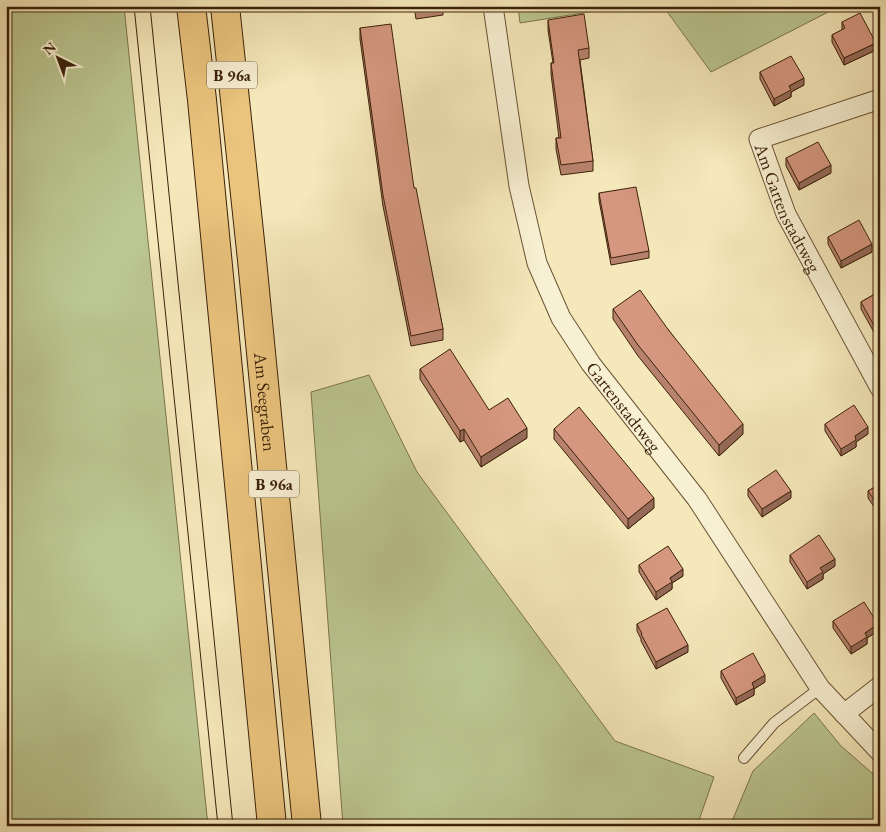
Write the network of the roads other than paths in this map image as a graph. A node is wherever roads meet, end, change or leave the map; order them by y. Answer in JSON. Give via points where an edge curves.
{"nodes":[{"id":1,"x":190,"y":6,"type":"edge"},
{"id":2,"x":225,"y":6,"type":"edge"},
{"id":3,"x":493,"y":6,"type":"edge"},
{"id":4,"x":880,"y":99,"type":"edge"},
{"id":5,"x":880,"y":388,"type":"edge"},
{"id":6,"x":880,"y":686,"type":"edge"},
{"id":7,"x":820,"y":688,"type":"junction"},
{"id":8,"x":844,"y":714,"type":"junction"},
{"id":9,"x":880,"y":752,"type":"edge"},
{"id":10,"x":744,"y":758,"type":"dead end"},
{"id":11,"x":272,"y":826,"type":"edge"},
{"id":12,"x":307,"y":826,"type":"edge"}],
"edges":[{"from":1,"to":11,"type":"main road","name":"Am Seegraben","number":"B 96a","via":[[204,120]]},
{"from":2,"to":12,"type":"main road","name":"Am Seegraben","number":"B 96a"},
{"from":3,"to":7,"type":"street","name":"Gartenstadtweg","via":[[519,186],[537,263],[561,318],[591,364],[697,499]]},
{"from":4,"to":5,"type":"street","name":"Am Gartenstadtweg","via":[[759,138],[786,214]]},
{"from":6,"to":8,"type":"street"},
{"from":7,"to":8,"type":"street","name":"Gartenstadtweg"},
{"from":7,"to":10,"type":"lane","via":[[774,723]]},
{"from":8,"to":9,"type":"street","name":"Gartenstadtweg"}]}
